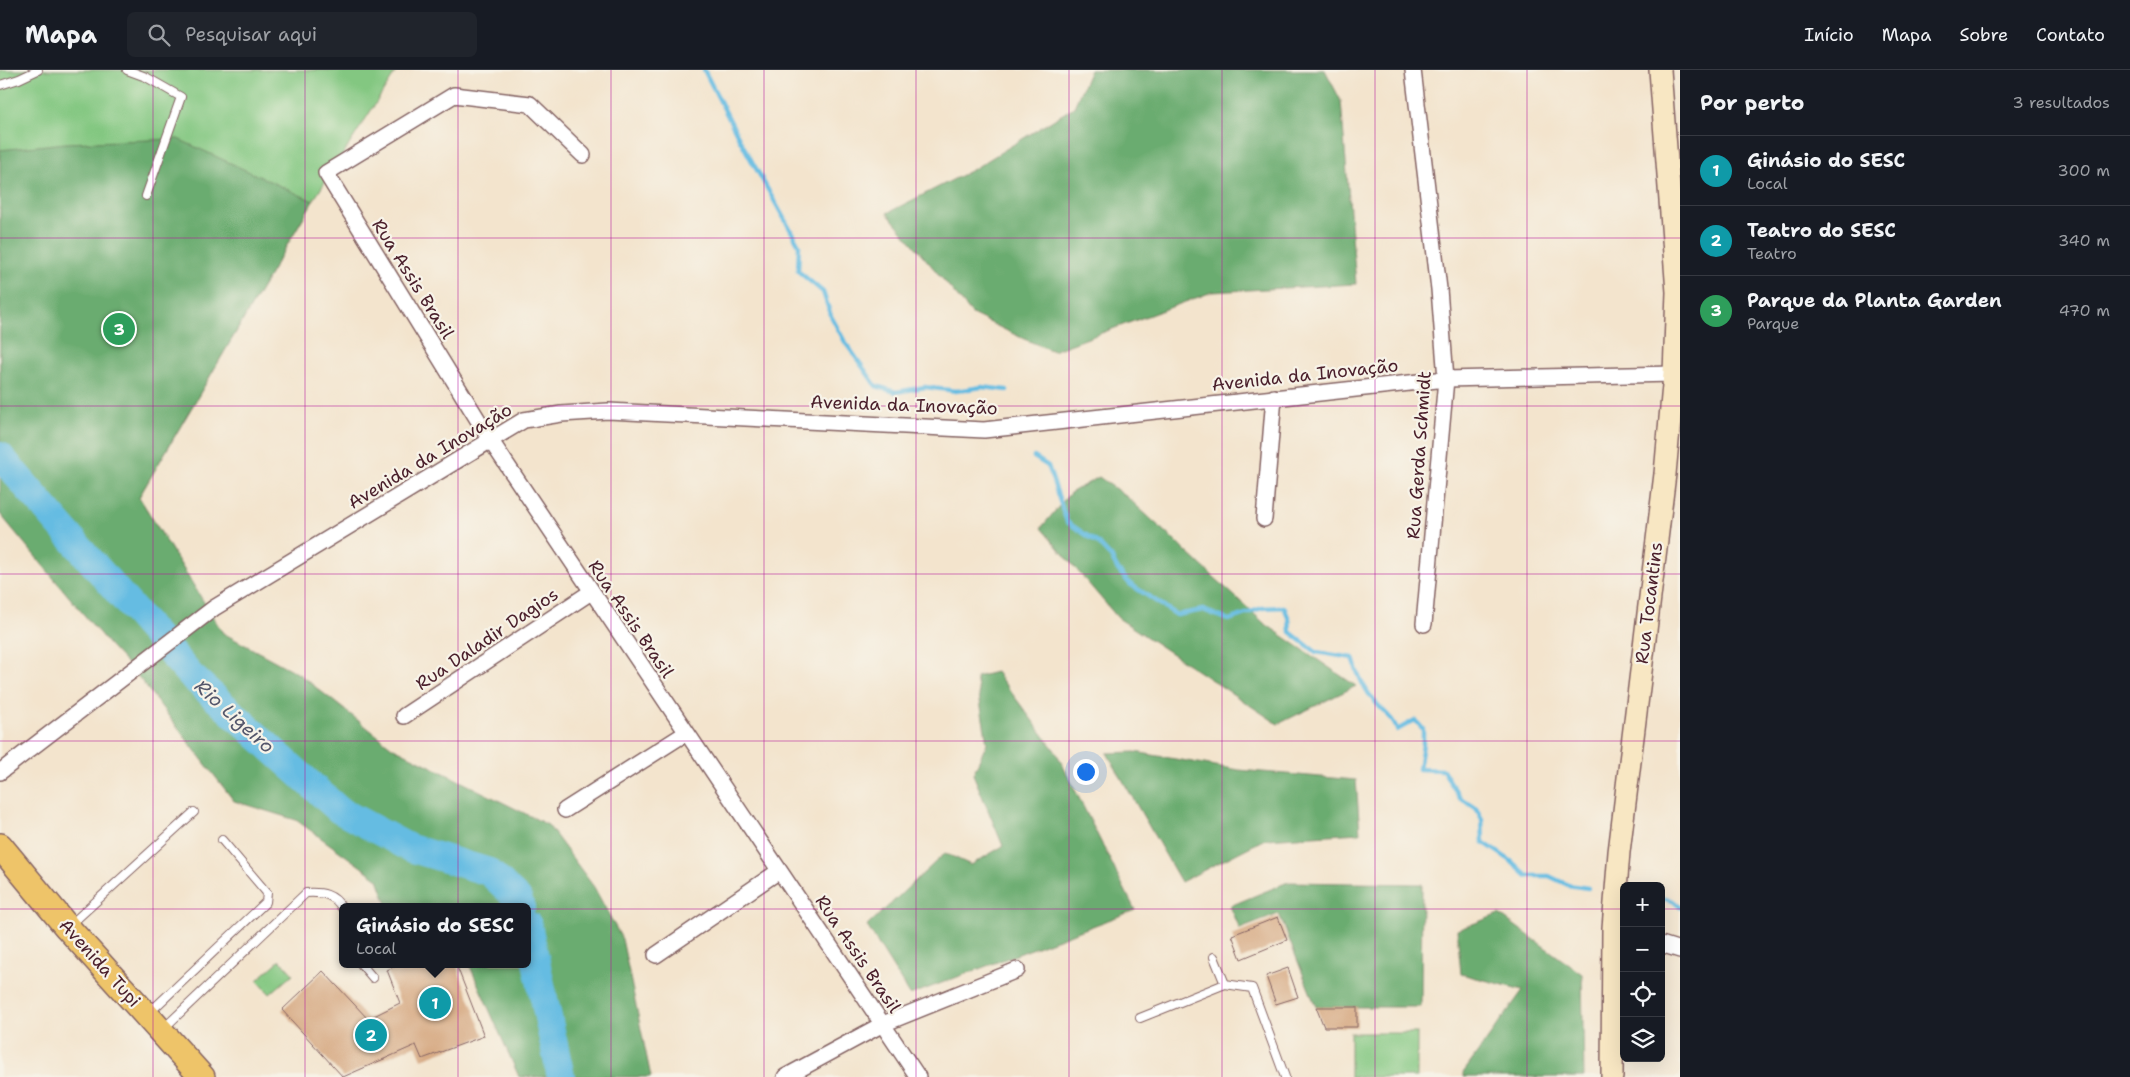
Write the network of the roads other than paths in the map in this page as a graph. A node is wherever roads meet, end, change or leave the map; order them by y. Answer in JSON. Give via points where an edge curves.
{"nodes":[{"id":1,"x":38,"y":70,"type":"edge"},
{"id":2,"x":127,"y":70,"type":"edge"},
{"id":3,"x":1413,"y":70,"type":"edge"},
{"id":4,"x":1660,"y":70,"type":"edge"},
{"id":5,"x":0,"y":85,"type":"edge"},
{"id":6,"x":583,"y":155,"type":"dead end"},
{"id":7,"x":146,"y":196,"type":"dead end"},
{"id":8,"x":1674,"y":374,"type":"junction"},
{"id":9,"x":1446,"y":380,"type":"junction"},
{"id":10,"x":1274,"y":397,"type":"junction"},
{"id":11,"x":491,"y":441,"type":"junction"},
{"id":12,"x":1264,"y":518,"type":"dead end"},
{"id":13,"x":590,"y":592,"type":"junction"},
{"id":14,"x":1424,"y":624,"type":"dead end"},
{"id":15,"x":404,"y":716,"type":"dead end"},
{"id":16,"x":686,"y":733,"type":"junction"},
{"id":17,"x":0,"y":772,"type":"edge"},
{"id":18,"x":565,"y":810,"type":"dead end"},
{"id":19,"x":194,"y":812,"type":"dead end"},
{"id":20,"x":222,"y":840,"type":"dead end"},
{"id":21,"x":0,"y":846,"type":"edge"},
{"id":22,"x":780,"y":871,"type":"junction"},
{"id":23,"x":340,"y":903,"type":"edge"},
{"id":24,"x":67,"y":927,"type":"junction"},
{"id":25,"x":1618,"y":930,"type":"edge"},
{"id":26,"x":656,"y":954,"type":"dead end"},
{"id":27,"x":1214,"y":957,"type":"dead end"},
{"id":28,"x":364,"y":968,"type":"edge"},
{"id":29,"x":1017,"y":970,"type":"dead end"},
{"id":30,"x":373,"y":978,"type":"dead end"},
{"id":31,"x":1225,"y":984,"type":"junction"},
{"id":32,"x":1140,"y":1018,"type":"dead end"},
{"id":33,"x":154,"y":1023,"type":"junction"},
{"id":34,"x":883,"y":1024,"type":"junction"},
{"id":35,"x":202,"y":1077,"type":"edge"},
{"id":36,"x":785,"y":1077,"type":"edge"},
{"id":37,"x":918,"y":1077,"type":"edge"},
{"id":38,"x":1285,"y":1077,"type":"edge"},
{"id":39,"x":1612,"y":1077,"type":"edge"}],
"edges":[{"from":1,"to":5,"type":"lane"},
{"from":2,"to":7,"type":"lane","via":[[181,97]]},
{"from":3,"to":9,"type":"street","name":"Rua Gerda Schmidt","via":[[1439,289]]},
{"from":4,"to":8,"type":"main road","name":"Rua Tocantins","via":[[1677,292]]},
{"from":6,"to":11,"type":"street","name":"Rua Assis Brasil","via":[[530,104],[454,94],[326,173]]},
{"from":8,"to":9,"type":"street","name":"Avenida da Inovação"},
{"from":8,"to":25,"type":"main road","name":"Rua Tocantins","via":[[1619,852]]},
{"from":9,"to":10,"type":"street","name":"Avenida da Inovação"},
{"from":9,"to":14,"type":"street","name":"Rua Gerda Schmidt"},
{"from":10,"to":11,"type":"street","name":"Avenida da Inovação","via":[[984,430],[608,411],[524,420]]},
{"from":10,"to":12,"type":"street"},
{"from":11,"to":13,"type":"street","name":"Rua Assis Brasil"},
{"from":11,"to":17,"type":"street","name":"Avenida da Inovação","via":[[214,608]]},
{"from":13,"to":15,"type":"street","name":"Rua Daladir Dagios"},
{"from":13,"to":16,"type":"street","name":"Rua Assis Brasil"},
{"from":16,"to":18,"type":"street"},
{"from":16,"to":22,"type":"street","name":"Rua Assis Brasil"},
{"from":19,"to":24,"type":"lane"},
{"from":20,"to":33,"type":"lane","via":[[267,893],[266,902]]},
{"from":21,"to":24,"type":"main road","name":"Avenida Tupi"},
{"from":22,"to":26,"type":"street"},
{"from":22,"to":34,"type":"street","name":"Rua Assis Brasil"},
{"from":23,"to":33,"type":"lane","via":[[319,892],[306,893]]},
{"from":24,"to":33,"type":"main road","name":"Avenida Tupi"},
{"from":25,"to":39,"type":"main road","name":"Rua Tocantins"},
{"from":27,"to":31,"type":"lane"},
{"from":28,"to":30,"type":"lane"},
{"from":29,"to":34,"type":"street"},
{"from":31,"to":32,"type":"lane"},
{"from":31,"to":38,"type":"lane","via":[[1252,988]]},
{"from":33,"to":35,"type":"main road","name":"Avenida Tupi"},
{"from":34,"to":36,"type":"street"},
{"from":34,"to":37,"type":"street","name":"Rua Assis Brasil"}]}
